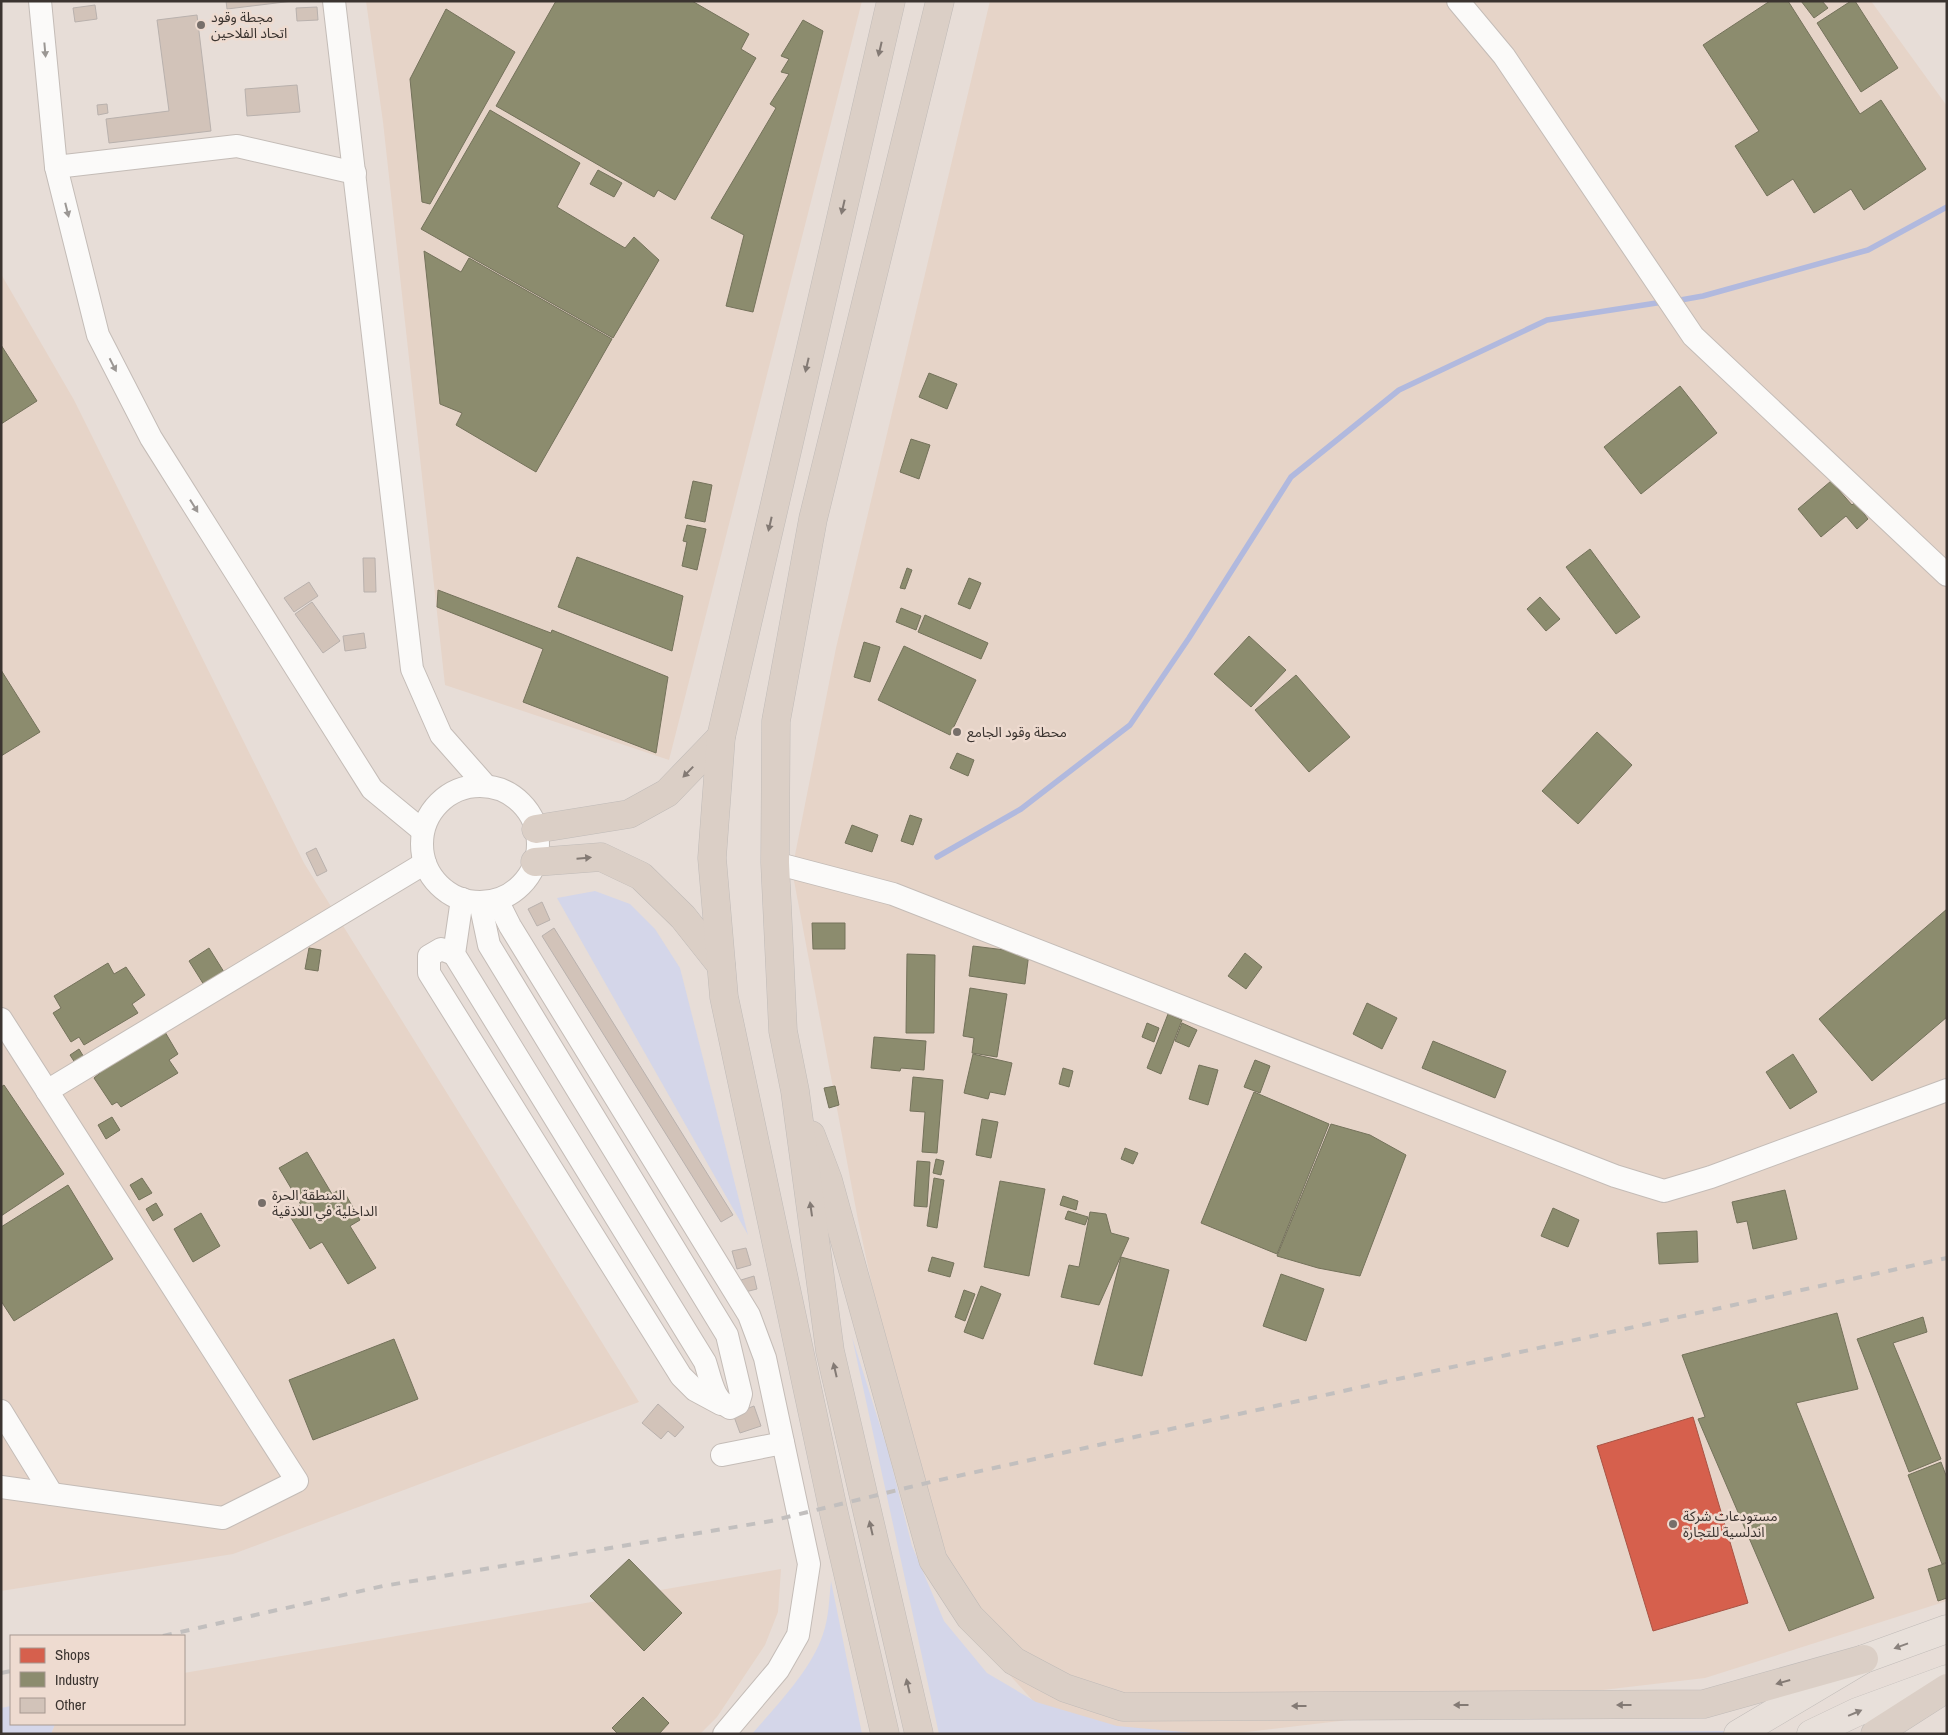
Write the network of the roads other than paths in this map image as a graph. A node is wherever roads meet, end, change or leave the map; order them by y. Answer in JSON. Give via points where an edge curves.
{"nodes":[{"id":1,"x":40,"y":1,"type":"edge"},
{"id":2,"x":334,"y":1,"type":"edge"},
{"id":3,"x":891,"y":1,"type":"edge"},
{"id":4,"x":940,"y":1,"type":"edge"},
{"id":5,"x":1458,"y":1,"type":"edge"},
{"id":6,"x":56,"y":167,"type":"junction"},
{"id":7,"x":355,"y":173,"type":"junction"},
{"id":8,"x":1947,"y":575,"type":"edge"},
{"id":9,"x":721,"y":737,"type":"junction"},
{"id":10,"x":486,"y":786,"type":"junction"},
{"id":11,"x":536,"y":829,"type":"junction"},
{"id":12,"x":423,"y":832,"type":"junction"},
{"id":13,"x":535,"y":862,"type":"junction"},
{"id":14,"x":425,"y":863,"type":"junction"},
{"id":15,"x":775,"y":863,"type":"junction"},
{"id":16,"x":480,"y":900,"type":"junction"},
{"id":17,"x":454,"y":954,"type":"junction"},
{"id":18,"x":720,"y":965,"type":"junction"},
{"id":19,"x":1,"y":1019,"type":"edge"},
{"id":20,"x":1947,"y":1090,"type":"edge"},
{"id":21,"x":47,"y":1091,"type":"junction"},
{"id":22,"x":795,"y":1091,"type":"junction"},
{"id":23,"x":721,"y":1404,"type":"junction"},
{"id":24,"x":1,"y":1411,"type":"edge"},
{"id":25,"x":783,"y":1443,"type":"junction"},
{"id":26,"x":722,"y":1455,"type":"dead end"},
{"id":27,"x":1,"y":1487,"type":"edge"},
{"id":28,"x":52,"y":1494,"type":"junction"},
{"id":29,"x":1947,"y":1629,"type":"edge"},
{"id":30,"x":1864,"y":1659,"type":"junction"},
{"id":31,"x":1947,"y":1679,"type":"edge"},
{"id":32,"x":1947,"y":1688,"type":"edge"},
{"id":33,"x":724,"y":1734,"type":"edge"},
{"id":34,"x":885,"y":1734,"type":"edge"},
{"id":35,"x":919,"y":1734,"type":"edge"},
{"id":36,"x":1738,"y":1734,"type":"edge"},
{"id":37,"x":1811,"y":1734,"type":"edge"},
{"id":38,"x":1875,"y":1734,"type":"edge"}],
"edges":[{"from":1,"to":6,"type":"street","one_way":true},
{"from":2,"to":7,"type":"street"},
{"from":3,"to":9,"type":"highway","one_way":true},
{"from":4,"to":15,"type":"highway","via":[[813,519],[776,720]]},
{"from":5,"to":8,"type":"street","via":[[1504,56],[1693,336]]},
{"from":6,"to":7,"type":"street","via":[[237,146]]},
{"from":6,"to":12,"type":"street","one_way":true,"via":[[98,335],[150,438],[372,789]]},
{"from":7,"to":10,"type":"street","via":[[412,669],[440,735]]},
{"from":9,"to":11,"type":"highway","one_way":true,"via":[[667,793],[629,814]]},
{"from":9,"to":18,"type":"highway","via":[[712,858]]},
{"from":10,"to":11,"type":"street","via":[[503,790],[518,800]]},
{"from":10,"to":12,"type":"street","via":[[469,786],[453,792],[429,816]]},
{"from":11,"to":13,"type":"street"},
{"from":12,"to":14,"type":"street"},
{"from":13,"to":16,"type":"street","via":[[527,879],[514,892]]},
{"from":13,"to":18,"type":"highway","one_way":true,"via":[[601,857],[641,876],[683,917]]},
{"from":14,"to":16,"type":"street","via":[[446,891]]},
{"from":14,"to":21,"type":"street"},
{"from":15,"to":20,"type":"street","via":[[893,894],[1615,1176],[1664,1191],[1711,1177]]},
{"from":15,"to":22,"type":"highway","via":[[783,1031]]},
{"from":16,"to":17,"type":"street"},
{"from":16,"to":23,"type":"street","via":[[489,945],[727,1335],[741,1394],[738,1404],[730,1408]]},
{"from":16,"to":25,"type":"street","via":[[510,926],[749,1315],[765,1358]]},
{"from":17,"to":23,"type":"street","via":[[705,1362]]},
{"from":17,"to":23,"type":"street","via":[[441,949],[429,956],[429,973],[681,1376],[695,1390]]},
{"from":18,"to":34,"type":"highway","via":[[796,1339]]},
{"from":19,"to":21,"type":"street"},
{"from":21,"to":28,"type":"street","via":[[297,1481],[223,1518]]},
{"from":30,"to":22,"type":"highway","one_way":true,"via":[[1704,1704],[1123,1707],[1065,1688],[1014,1661],[970,1616],[933,1560],[828,1180]]},
{"from":35,"to":22,"type":"highway","one_way":true,"via":[[830,1351]]},
{"from":24,"to":28,"type":"street"},
{"from":25,"to":26,"type":"street"},
{"from":25,"to":33,"type":"street","via":[[809,1564],[798,1635],[778,1670]]},
{"from":27,"to":28,"type":"street"},
{"from":29,"to":30,"type":"main road","one_way":true},
{"from":30,"to":36,"type":"main road"},
{"from":37,"to":31,"type":"main road","one_way":true,"via":[[1858,1712]]},
{"from":32,"to":38,"type":"highway"}]}
